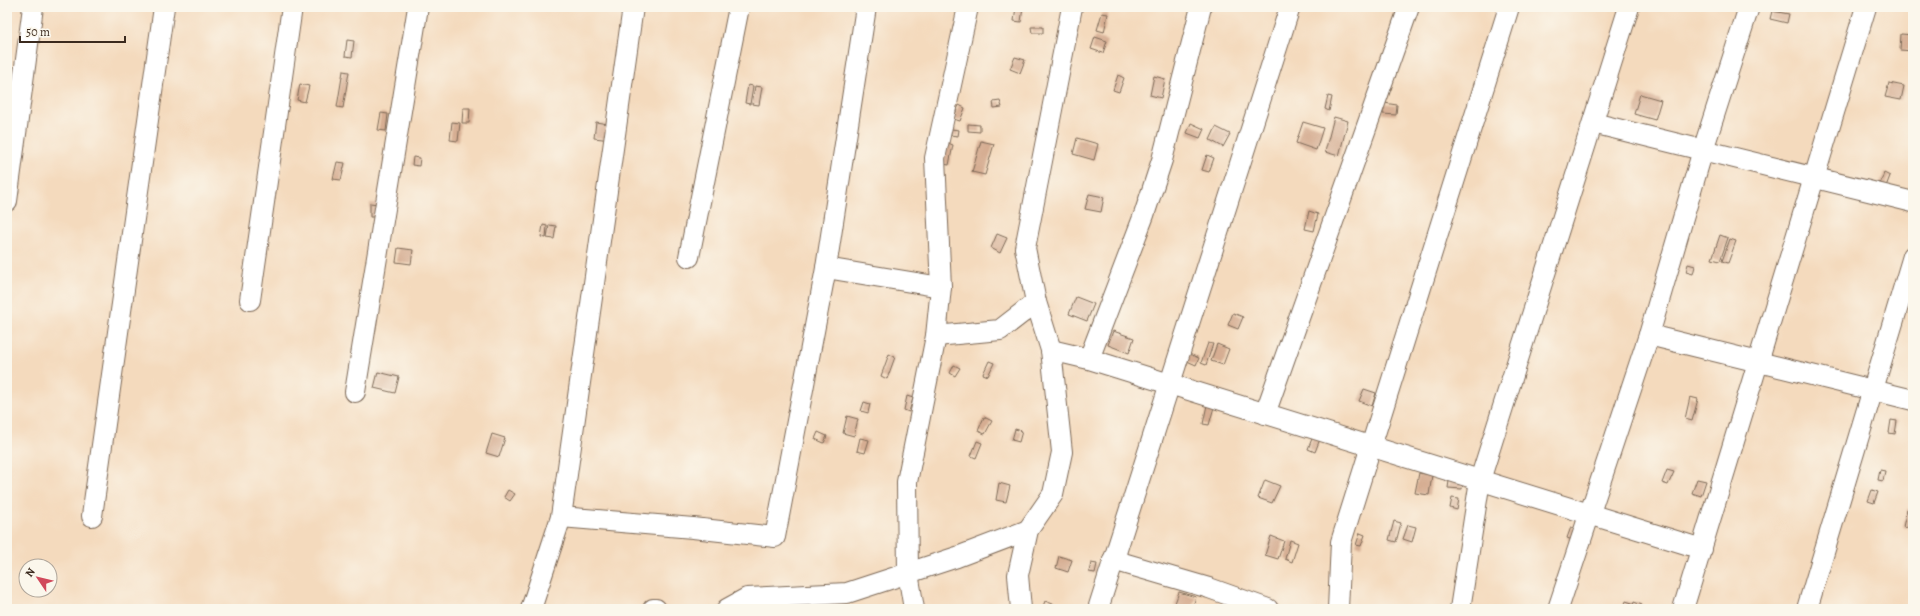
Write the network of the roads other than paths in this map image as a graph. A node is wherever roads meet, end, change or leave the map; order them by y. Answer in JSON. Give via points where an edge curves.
{"nodes":[{"id":1,"x":33,"y":7,"type":"edge"},
{"id":2,"x":164,"y":7,"type":"edge"},
{"id":3,"x":292,"y":7,"type":"edge"},
{"id":4,"x":418,"y":7,"type":"edge"},
{"id":5,"x":633,"y":7,"type":"edge"},
{"id":6,"x":739,"y":7,"type":"edge"},
{"id":7,"x":866,"y":7,"type":"edge"},
{"id":8,"x":968,"y":7,"type":"edge"},
{"id":9,"x":1072,"y":7,"type":"edge"},
{"id":10,"x":1201,"y":7,"type":"edge"},
{"id":11,"x":1290,"y":7,"type":"edge"},
{"id":12,"x":1409,"y":7,"type":"edge"},
{"id":13,"x":1509,"y":7,"type":"edge"},
{"id":14,"x":1629,"y":7,"type":"edge"},
{"id":15,"x":1749,"y":7,"type":"edge"},
{"id":16,"x":1866,"y":7,"type":"edge"},
{"id":17,"x":1593,"y":123,"type":"junction"},
{"id":18,"x":1703,"y":150,"type":"junction"},
{"id":19,"x":1814,"y":177,"type":"junction"},
{"id":20,"x":7,"y":202,"type":"edge"},
{"id":21,"x":1913,"y":202,"type":"edge"},
{"id":22,"x":1913,"y":256,"type":"edge"},
{"id":23,"x":690,"y":258,"type":"dead end"},
{"id":24,"x":826,"y":268,"type":"junction"},
{"id":25,"x":940,"y":287,"type":"junction"},
{"id":26,"x":250,"y":300,"type":"dead end"},
{"id":27,"x":1036,"y":302,"type":"junction"},
{"id":28,"x":1649,"y":335,"type":"junction"},
{"id":29,"x":936,"y":336,"type":"junction"},
{"id":30,"x":1051,"y":350,"type":"junction"},
{"id":31,"x":1089,"y":359,"type":"junction"},
{"id":32,"x":1758,"y":362,"type":"junction"},
{"id":33,"x":1169,"y":384,"type":"junction"},
{"id":34,"x":1872,"y":390,"type":"junction"},
{"id":35,"x":355,"y":392,"type":"dead end"},
{"id":36,"x":1913,"y":400,"type":"edge"},
{"id":37,"x":1265,"y":414,"type":"junction"},
{"id":38,"x":1370,"y":446,"type":"junction"},
{"id":39,"x":1480,"y":480,"type":"junction"},
{"id":40,"x":1590,"y":514,"type":"junction"},
{"id":41,"x":92,"y":516,"type":"dead end"},
{"id":42,"x":561,"y":517,"type":"junction"},
{"id":43,"x":1028,"y":530,"type":"junction"},
{"id":44,"x":1702,"y":549,"type":"junction"},
{"id":45,"x":1113,"y":560,"type":"junction"},
{"id":46,"x":908,"y":573,"type":"junction"},
{"id":47,"x":532,"y":609,"type":"edge"},
{"id":48,"x":727,"y":609,"type":"edge"},
{"id":49,"x":914,"y":609,"type":"edge"},
{"id":50,"x":1021,"y":609,"type":"edge"},
{"id":51,"x":1098,"y":609,"type":"edge"},
{"id":52,"x":1268,"y":609,"type":"edge"},
{"id":53,"x":1338,"y":609,"type":"edge"},
{"id":54,"x":1460,"y":609,"type":"edge"},
{"id":55,"x":1558,"y":609,"type":"edge"},
{"id":56,"x":1684,"y":609,"type":"edge"},
{"id":57,"x":1807,"y":609,"type":"edge"}],
"edges":[{"from":1,"to":20,"type":"street"},
{"from":2,"to":41,"type":"street"},
{"from":3,"to":26,"type":"street"},
{"from":4,"to":35,"type":"street"},
{"from":5,"to":42,"type":"street"},
{"from":6,"to":23,"type":"street"},
{"from":7,"to":24,"type":"street"},
{"from":8,"to":25,"type":"street","via":[[935,158]]},
{"from":9,"to":27,"type":"street","via":[[1025,248]]},
{"from":10,"to":31,"type":"street","via":[[1144,215]]},
{"from":11,"to":33,"type":"street"},
{"from":12,"to":37,"type":"street"},
{"from":13,"to":38,"type":"street"},
{"from":14,"to":17,"type":"street"},
{"from":15,"to":18,"type":"street"},
{"from":16,"to":19,"type":"street"},
{"from":17,"to":18,"type":"street"},
{"from":17,"to":39,"type":"street"},
{"from":18,"to":19,"type":"street"},
{"from":18,"to":28,"type":"street"},
{"from":19,"to":21,"type":"street"},
{"from":19,"to":32,"type":"street"},
{"from":22,"to":34,"type":"street"},
{"from":24,"to":25,"type":"street"},
{"from":24,"to":42,"type":"street","via":[[775,537]]},
{"from":25,"to":29,"type":"street"},
{"from":27,"to":29,"type":"street","via":[[1000,330]]},
{"from":27,"to":30,"type":"street"},
{"from":28,"to":32,"type":"street"},
{"from":28,"to":40,"type":"street"},
{"from":29,"to":46,"type":"street","via":[[907,482]]},
{"from":30,"to":31,"type":"street"},
{"from":30,"to":43,"type":"street","via":[[1062,452],[1053,494]]},
{"from":31,"to":33,"type":"street"},
{"from":32,"to":34,"type":"street"},
{"from":32,"to":44,"type":"street"},
{"from":33,"to":37,"type":"street"},
{"from":33,"to":45,"type":"street"},
{"from":34,"to":36,"type":"street"},
{"from":34,"to":57,"type":"street"},
{"from":37,"to":38,"type":"street"},
{"from":38,"to":39,"type":"street"},
{"from":38,"to":53,"type":"street","via":[[1341,542]]},
{"from":39,"to":40,"type":"street"},
{"from":39,"to":54,"type":"street"},
{"from":40,"to":44,"type":"street"},
{"from":40,"to":55,"type":"street"},
{"from":42,"to":47,"type":"street"},
{"from":43,"to":46,"type":"street"},
{"from":43,"to":50,"type":"street","via":[[1018,575]]},
{"from":44,"to":56,"type":"street"},
{"from":45,"to":51,"type":"street"},
{"from":45,"to":52,"type":"street","via":[[1209,588]]},
{"from":46,"to":48,"type":"street","via":[[847,593],[747,598]]},
{"from":46,"to":49,"type":"street"}]}
